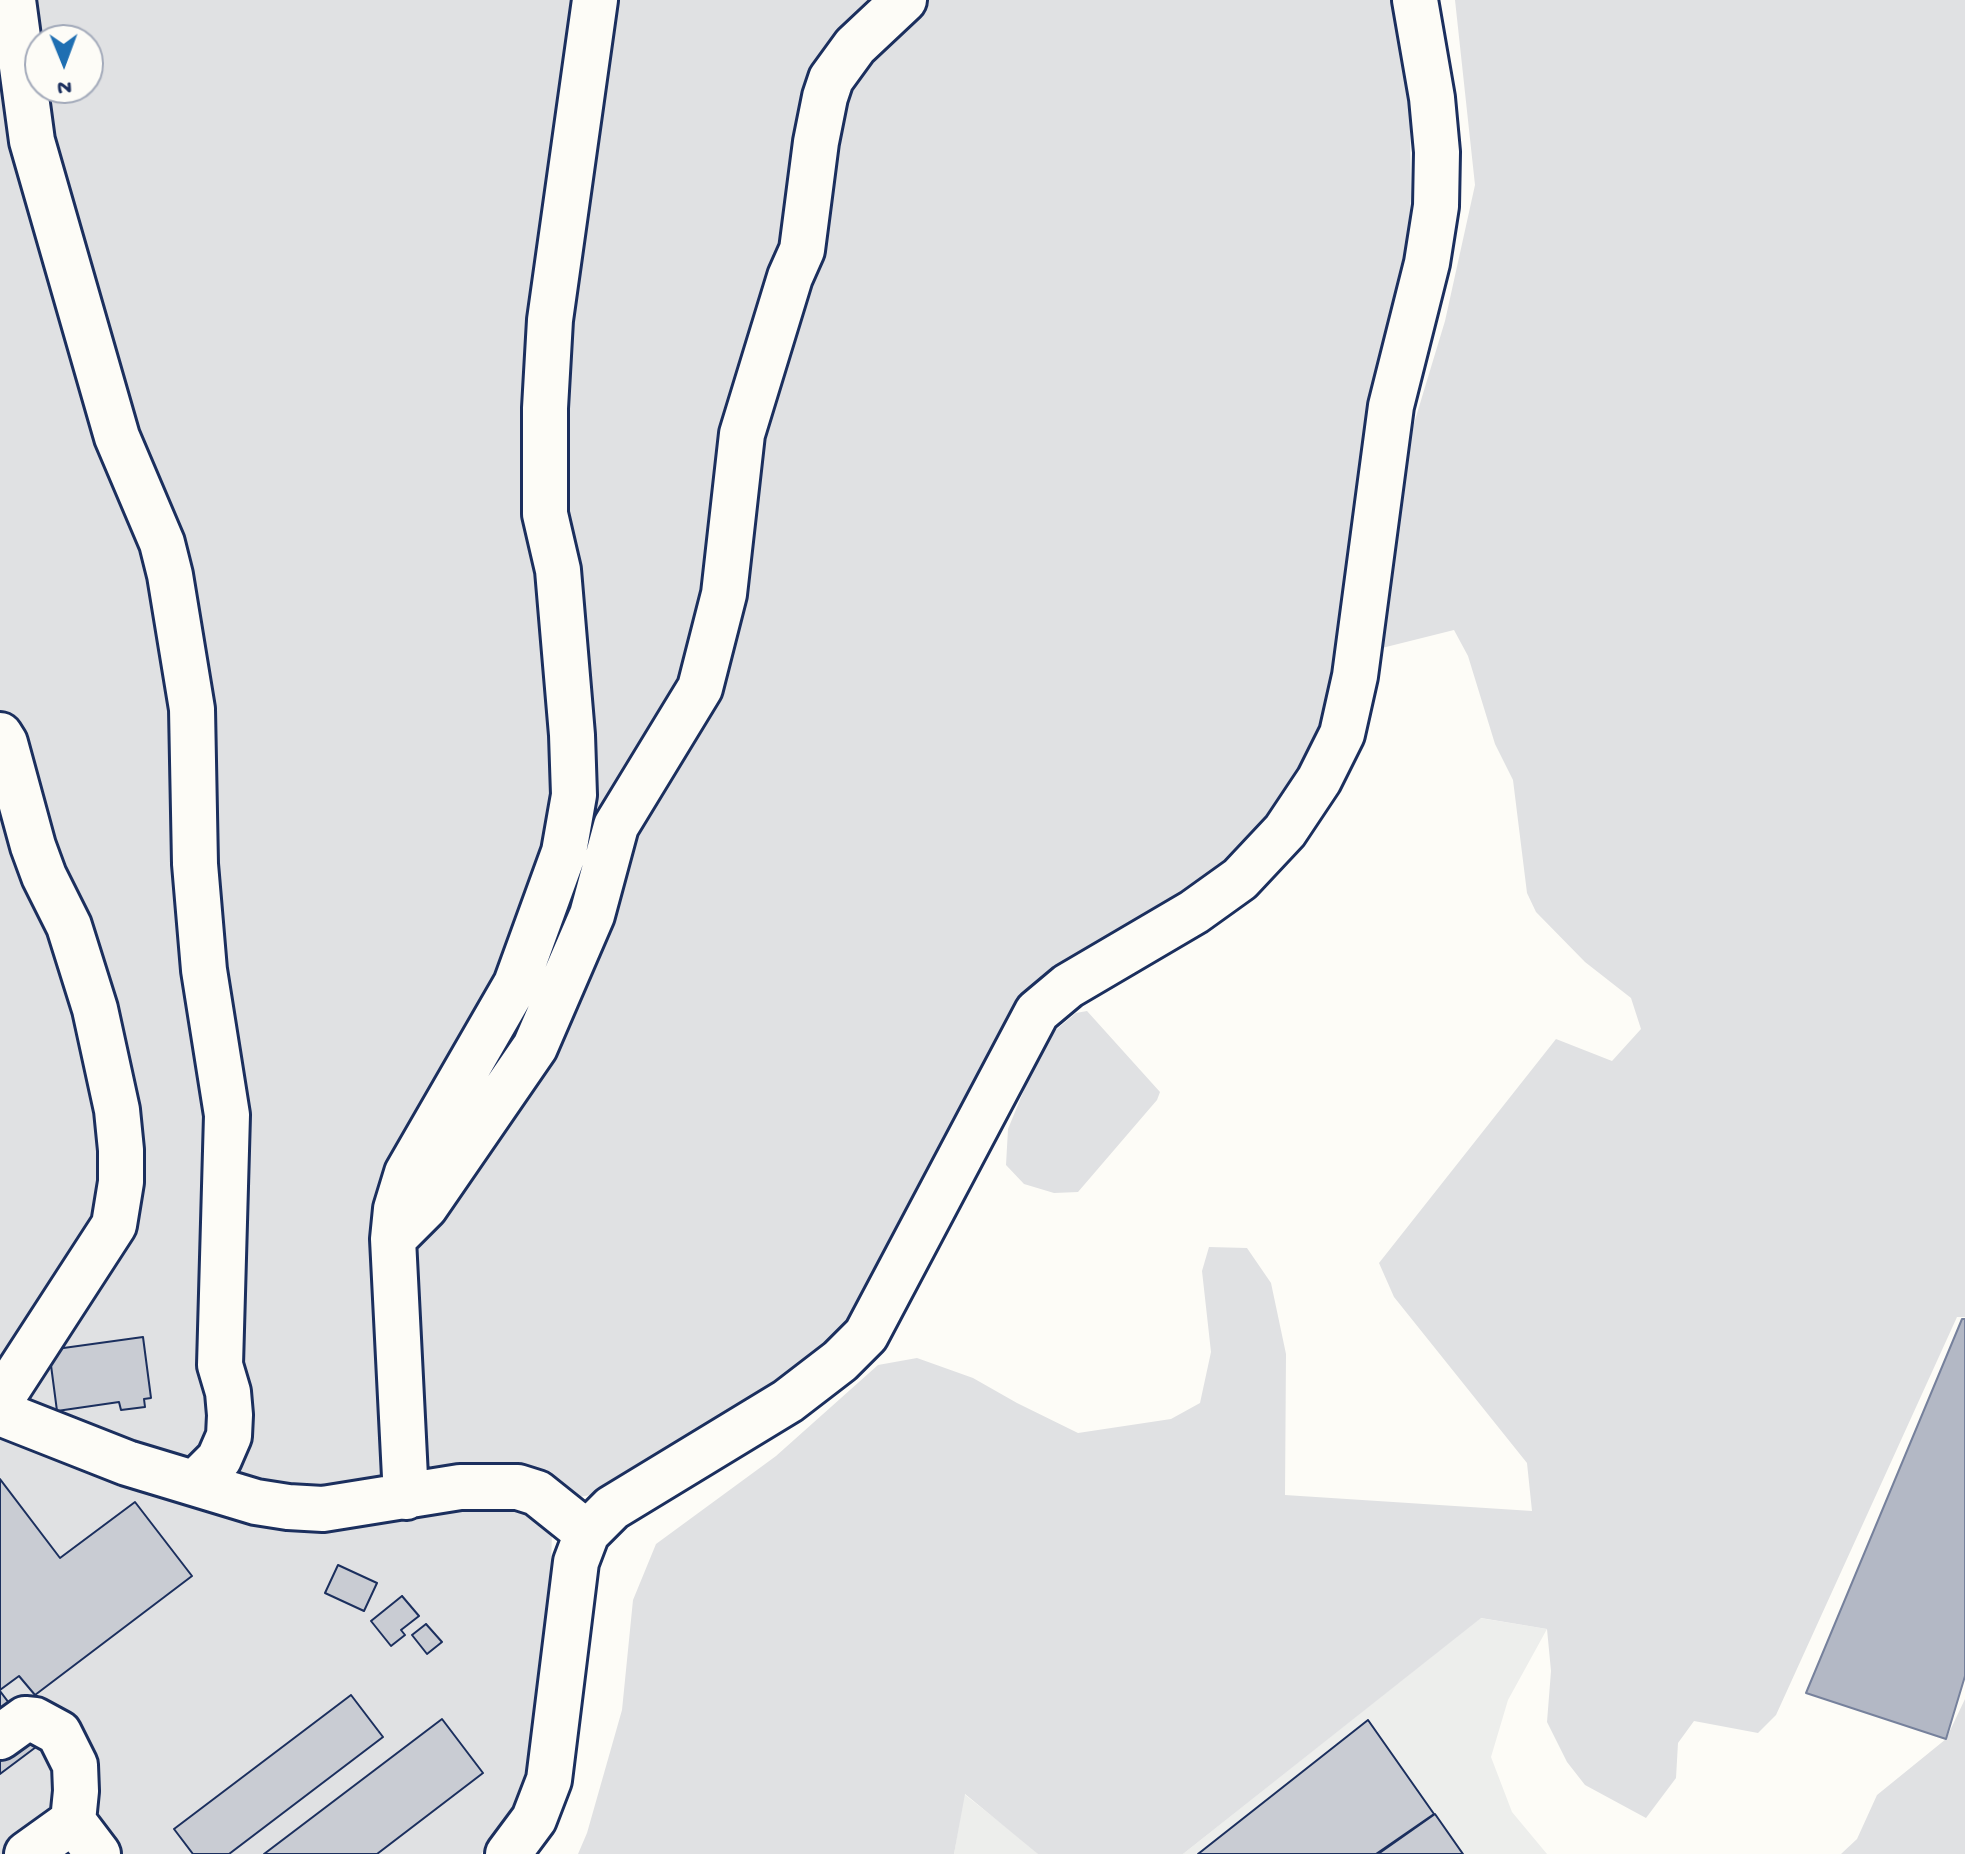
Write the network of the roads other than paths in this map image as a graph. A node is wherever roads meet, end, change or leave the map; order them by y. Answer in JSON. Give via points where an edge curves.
{"nodes":[{"id":1,"x":13,"y":0,"type":"edge"},
{"id":2,"x":595,"y":0,"type":"edge"},
{"id":3,"x":904,"y":0,"type":"edge"},
{"id":4,"x":1415,"y":0,"type":"edge"},
{"id":5,"x":0,"y":735,"type":"edge"},
{"id":6,"x":393,"y":1239,"type":"junction"},
{"id":7,"x":0,"y":1401,"type":"edge"},
{"id":8,"x":0,"y":1413,"type":"edge"},
{"id":9,"x":195,"y":1483,"type":"junction"},
{"id":10,"x":406,"y":1497,"type":"junction"},
{"id":11,"x":587,"y":1533,"type":"junction"},
{"id":12,"x":0,"y":1737,"type":"edge"},
{"id":13,"x":60,"y":1845,"type":"edge"},
{"id":14,"x":508,"y":1854,"type":"edge"}],
"edges":[{"from":1,"to":9,"type":"street","via":[[32,141],[117,437],[162,543],[192,709],[195,864],[204,970],[227,1115],[220,1365],[230,1415],[229,1436],[219,1459]]},
{"from":2,"to":6,"type":"street","via":[[550,320],[545,408],[545,514],[558,570],[574,795],[564,852],[516,984],[407,1173]]},
{"from":3,"to":6,"type":"street","via":[[855,46],[825,97],[802,250],[744,423],[724,594],[700,688],[616,826],[592,915],[535,1047],[425,1207]]},
{"from":4,"to":11,"type":"street","via":[[1436,138],[1436,206],[1391,406],[1355,676],[1342,734],[1319,780],[1285,831],[1240,879],[1068,986],[1037,1012],[866,1335],[788,1401],[612,1508]]},
{"from":5,"to":7,"type":"street","via":[[33,846],[69,926],[95,1009],[117,1110],[121,1182],[114,1225]]},
{"from":6,"to":10,"type":"street"},
{"from":8,"to":9,"type":"street","via":[[127,1463]]},
{"from":9,"to":10,"type":"street","via":[[256,1502],[300,1508]]},
{"from":10,"to":11,"type":"street","via":[[460,1487],[518,1487],[537,1493]]},
{"from":11,"to":14,"type":"street","via":[[576,1562],[549,1780],[534,1819]]},
{"from":12,"to":13,"type":"street","via":[[25,1719],[59,1733],[75,1765],[76,1791]]}]}
